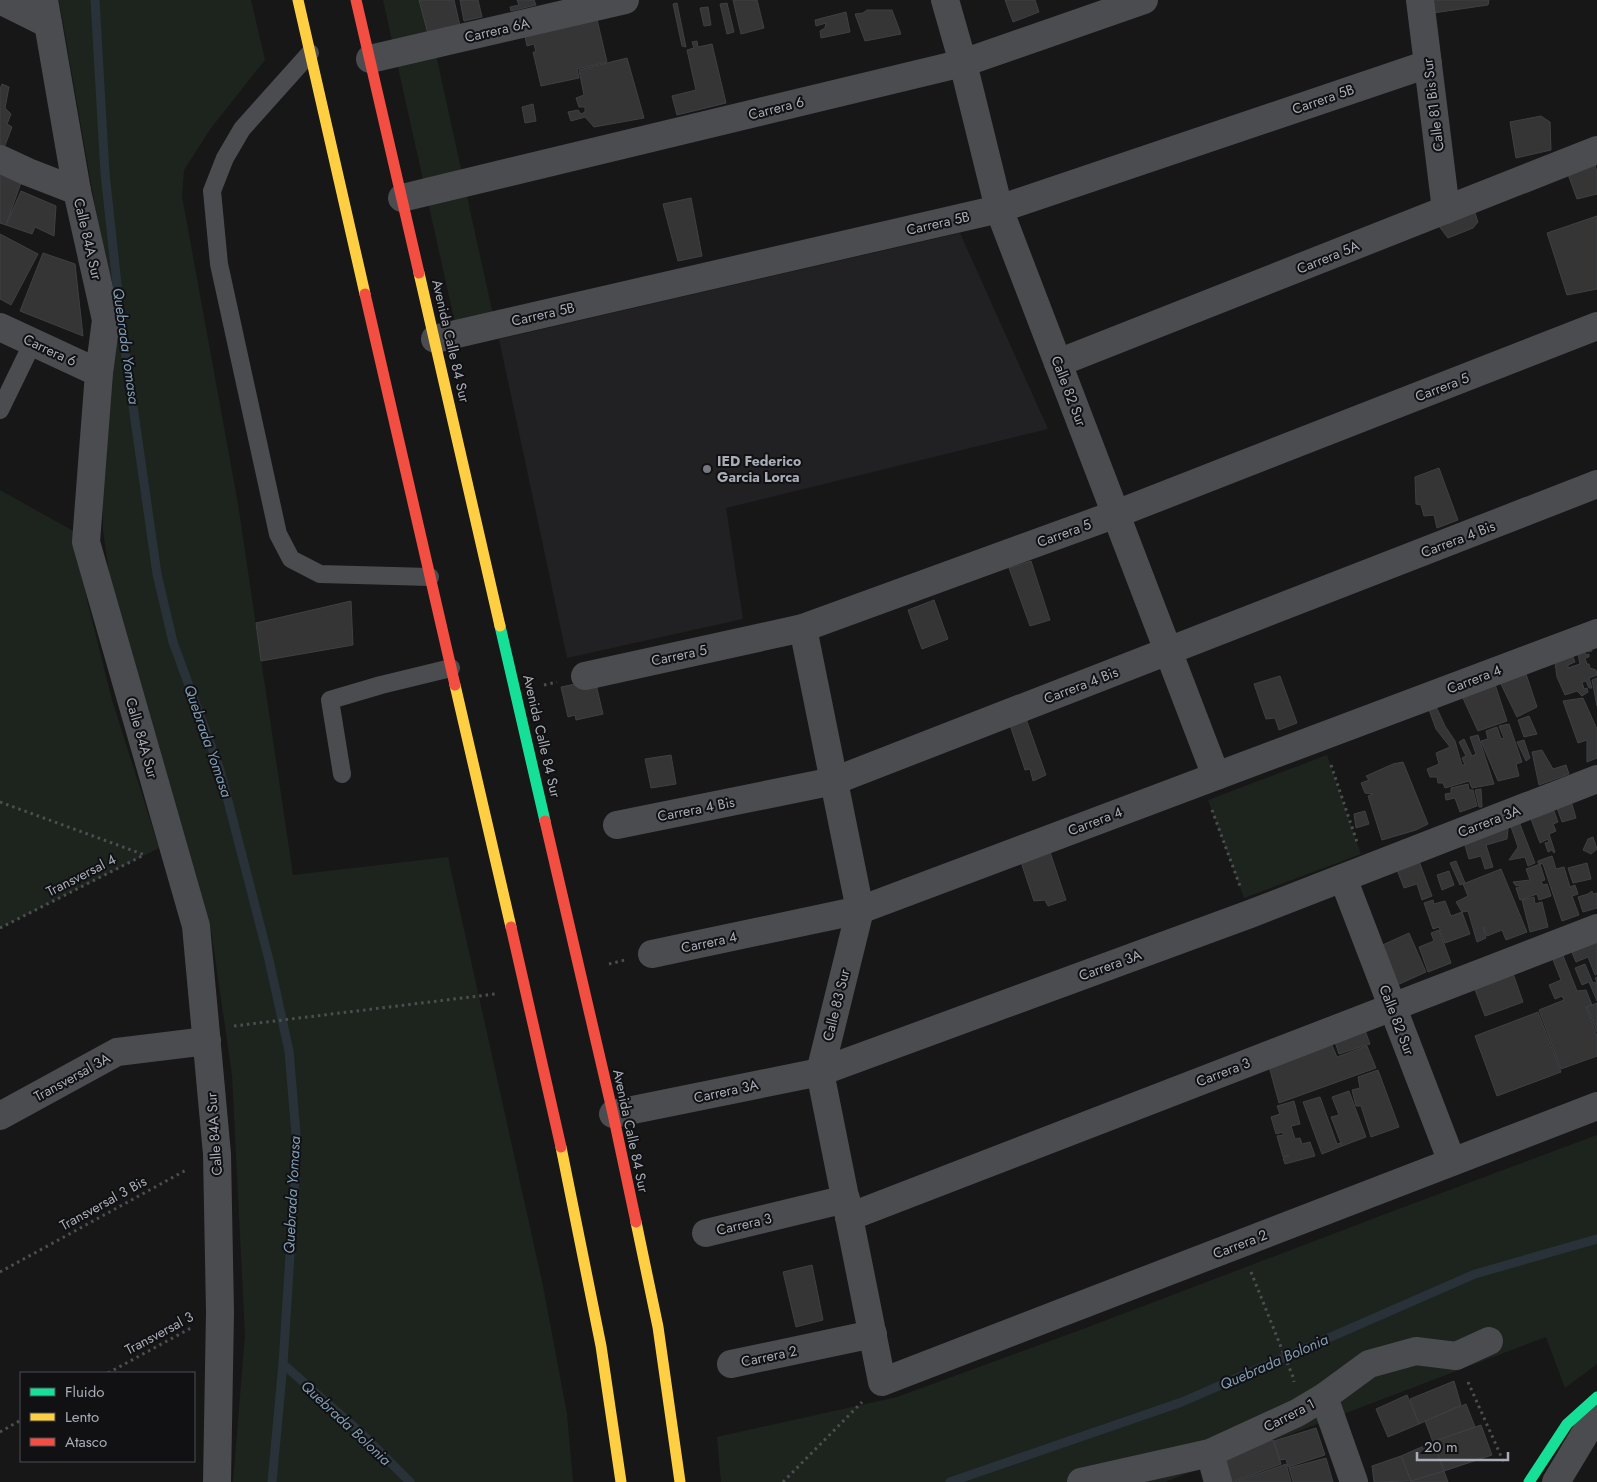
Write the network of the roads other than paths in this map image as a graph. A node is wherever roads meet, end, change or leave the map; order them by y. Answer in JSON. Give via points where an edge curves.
{"nodes":[{"id":1,"x":0,"y":0,"type":"edge"},
{"id":2,"x":298,"y":0,"type":"edge"},
{"id":3,"x":356,"y":0,"type":"edge"},
{"id":4,"x":625,"y":0,"type":"edge"},
{"id":5,"x":945,"y":0,"type":"edge"},
{"id":6,"x":1144,"y":0,"type":"edge"},
{"id":7,"x":1420,"y":0,"type":"edge"},
{"id":8,"x":46,"y":12,"type":"edge"},
{"id":9,"x":310,"y":53,"type":"junction"},
{"id":10,"x":370,"y":59,"type":"junction"},
{"id":11,"x":963,"y":63,"type":"junction"},
{"id":12,"x":1428,"y":64,"type":"junction"},
{"id":13,"x":1597,"y":150,"type":"edge"},
{"id":14,"x":0,"y":159,"type":"edge"},
{"id":15,"x":77,"y":190,"type":"junction"},
{"id":16,"x":402,"y":198,"type":"junction"},
{"id":17,"x":999,"y":209,"type":"junction"},
{"id":18,"x":1446,"y":210,"type":"junction"},
{"id":19,"x":1597,"y":326,"type":"edge"},
{"id":20,"x":0,"y":327,"type":"edge"},
{"id":21,"x":435,"y":339,"type":"junction"},
{"id":22,"x":34,"y":342,"type":"junction"},
{"id":23,"x":1058,"y":363,"type":"junction"},
{"id":24,"x":99,"y":373,"type":"junction"},
{"id":25,"x":0,"y":410,"type":"edge"},
{"id":26,"x":1597,"y":484,"type":"edge"},
{"id":27,"x":1116,"y":514,"type":"junction"},
{"id":28,"x":430,"y":577,"type":"junction"},
{"id":29,"x":803,"y":628,"type":"junction"},
{"id":30,"x":1597,"y":632,"type":"edge"},
{"id":31,"x":1168,"y":651,"type":"junction"},
{"id":32,"x":451,"y":668,"type":"junction"},
{"id":33,"x":585,"y":676,"type":"road end"},
{"id":34,"x":342,"y":774,"type":"dead end"},
{"id":35,"x":1209,"y":778,"type":"junction"},
{"id":36,"x":1597,"y":779,"type":"edge"},
{"id":37,"x":834,"y":781,"type":"junction"},
{"id":38,"x":617,"y":825,"type":"dead end"},
{"id":39,"x":1354,"y":873,"type":"junction"},
{"id":40,"x":860,"y":910,"type":"junction"},
{"id":41,"x":1597,"y":928,"type":"edge"},
{"id":42,"x":652,"y":954,"type":"road end"},
{"id":43,"x":1392,"y":1007,"type":"junction"},
{"id":44,"x":207,"y":1041,"type":"junction"},
{"id":45,"x":820,"y":1072,"type":"junction"},
{"id":46,"x":1597,"y":1106,"type":"edge"},
{"id":47,"x":613,"y":1114,"type":"junction"},
{"id":48,"x":0,"y":1116,"type":"edge"},
{"id":49,"x":1452,"y":1162,"type":"junction"},
{"id":50,"x":848,"y":1208,"type":"junction"},
{"id":51,"x":706,"y":1233,"type":"dead end"},
{"id":52,"x":873,"y":1334,"type":"junction"},
{"id":53,"x":1489,"y":1341,"type":"dead end"},
{"id":54,"x":731,"y":1364,"type":"dead end"},
{"id":55,"x":882,"y":1382,"type":"joint"},
{"id":56,"x":1324,"y":1397,"type":"junction"},
{"id":57,"x":1597,"y":1397,"type":"edge"},
{"id":58,"x":1597,"y":1414,"type":"edge"},
{"id":59,"x":1210,"y":1453,"type":"junction"},
{"id":60,"x":217,"y":1482,"type":"edge"},
{"id":61,"x":621,"y":1482,"type":"edge"},
{"id":62,"x":680,"y":1482,"type":"edge"},
{"id":63,"x":1081,"y":1482,"type":"edge"},
{"id":64,"x":1218,"y":1482,"type":"edge"},
{"id":65,"x":1354,"y":1482,"type":"edge"},
{"id":66,"x":1529,"y":1482,"type":"edge"},
{"id":67,"x":1556,"y":1482,"type":"edge"}],
"edges":[{"from":1,"to":8,"type":"street"},
{"from":2,"to":9,"type":"main road"},
{"from":3,"to":10,"type":"main road","name":"Avenida Calle 84 Sur"},
{"from":4,"to":10,"type":"street","name":"Carrera 6A"},
{"from":5,"to":11,"type":"street","name":"Calle 82 Sur"},
{"from":6,"to":11,"type":"street","name":"Carrera 6"},
{"from":7,"to":12,"type":"street","name":"Calle 81 Bis Sur"},
{"from":8,"to":15,"type":"street","name":"Calle 84A Sur"},
{"from":9,"to":28,"type":"main road"},
{"from":9,"to":28,"type":"lane","via":[[242,130],[225,158],[212,190],[219,264],[278,534],[291,559],[320,574]]},
{"from":10,"to":16,"type":"main road","name":"Avenida Calle 84 Sur"},
{"from":11,"to":16,"type":"street","name":"Carrera 6"},
{"from":11,"to":17,"type":"street","name":"Calle 82 Sur"},
{"from":12,"to":17,"type":"street","name":"Carrera 5B"},
{"from":12,"to":18,"type":"street","name":"Calle 81 Bis Sur"},
{"from":13,"to":18,"type":"street","name":"Carrera 5A"},
{"from":14,"to":15,"type":"street"},
{"from":15,"to":24,"type":"street","name":"Calle 84A Sur","via":[[106,320]]},
{"from":16,"to":21,"type":"main road","name":"Avenida Calle 84 Sur"},
{"from":17,"to":21,"type":"street","name":"Carrera 5B"},
{"from":17,"to":23,"type":"street","name":"Calle 82 Sur"},
{"from":18,"to":23,"type":"street","name":"Carrera 5A"},
{"from":19,"to":27,"type":"street","name":"Carrera 5"},
{"from":20,"to":22,"type":"street","name":"Carrera 6"},
{"from":21,"to":47,"type":"main road","name":"Avenida Calle 84 Sur"},
{"from":22,"to":24,"type":"street","name":"Carrera 6"},
{"from":22,"to":25,"type":"lane"},
{"from":23,"to":27,"type":"street","name":"Calle 82 Sur"},
{"from":24,"to":44,"type":"street","name":"Calle 84A Sur","via":[[86,542],[196,926]]},
{"from":26,"to":31,"type":"street","name":"Carrera 4 Bis"},
{"from":27,"to":29,"type":"street","name":"Carrera 5"},
{"from":27,"to":31,"type":"street","name":"Calle 82 Sur"},
{"from":28,"to":32,"type":"main road"},
{"from":29,"to":33,"type":"street","name":"Carrera 5"},
{"from":29,"to":37,"type":"street","name":"Calle 83 Sur"},
{"from":30,"to":35,"type":"street","name":"Carrera 4"},
{"from":31,"to":35,"type":"street","name":"Calle 82 Sur"},
{"from":31,"to":37,"type":"street","name":"Carrera 4 Bis"},
{"from":32,"to":34,"type":"lane","via":[[330,700]]},
{"from":32,"to":61,"type":"main road","via":[[557,1129],[598,1328]]},
{"from":35,"to":40,"type":"street","name":"Carrera 4"},
{"from":36,"to":39,"type":"street","name":"Carrera 3A"},
{"from":37,"to":38,"type":"street","name":"Carrera 4 Bis"},
{"from":37,"to":40,"type":"street","name":"Calle 83 Sur"},
{"from":39,"to":43,"type":"street","name":"Calle 82 Sur"},
{"from":39,"to":45,"type":"street","name":"Carrera 3A"},
{"from":40,"to":42,"type":"street","name":"Carrera 4"},
{"from":40,"to":45,"type":"street","name":"Calle 83 Sur"},
{"from":41,"to":43,"type":"street","name":"Carrera 3"},
{"from":43,"to":49,"type":"street","name":"Calle 82 Sur"},
{"from":43,"to":50,"type":"street","name":"Carrera 3"},
{"from":44,"to":48,"type":"street","name":"Transversal 3A","via":[[117,1052]]},
{"from":44,"to":60,"type":"street","name":"Calle 84A Sur","via":[[217,1154],[220,1312]]},
{"from":45,"to":47,"type":"street","name":"Carrera 3A"},
{"from":45,"to":50,"type":"street","name":"Calle 83 Sur"},
{"from":46,"to":49,"type":"street","name":"Carrera 2"},
{"from":47,"to":62,"type":"main road","name":"Avenida Calle 84 Sur","via":[[658,1327]]},
{"from":49,"to":55,"type":"street","name":"Carrera 2"},
{"from":50,"to":51,"type":"street","name":"Carrera 3"},
{"from":50,"to":52,"type":"street","name":"Calle 83 Sur"},
{"from":52,"to":54,"type":"street","name":"Carrera 2"},
{"from":52,"to":55,"type":"street","name":"Calle 83 Sur"},
{"from":53,"to":56,"type":"street","name":"Carrera 1","via":[[1456,1356],[1416,1351],[1369,1364]]},
{"from":56,"to":59,"type":"street","name":"Carrera 1"},
{"from":56,"to":65,"type":"street"},
{"from":57,"to":66,"type":"main road","via":[[1567,1424]]},
{"from":58,"to":67,"type":"street"},
{"from":59,"to":63,"type":"street","name":"Carrera 1"},
{"from":59,"to":64,"type":"street"}]}
